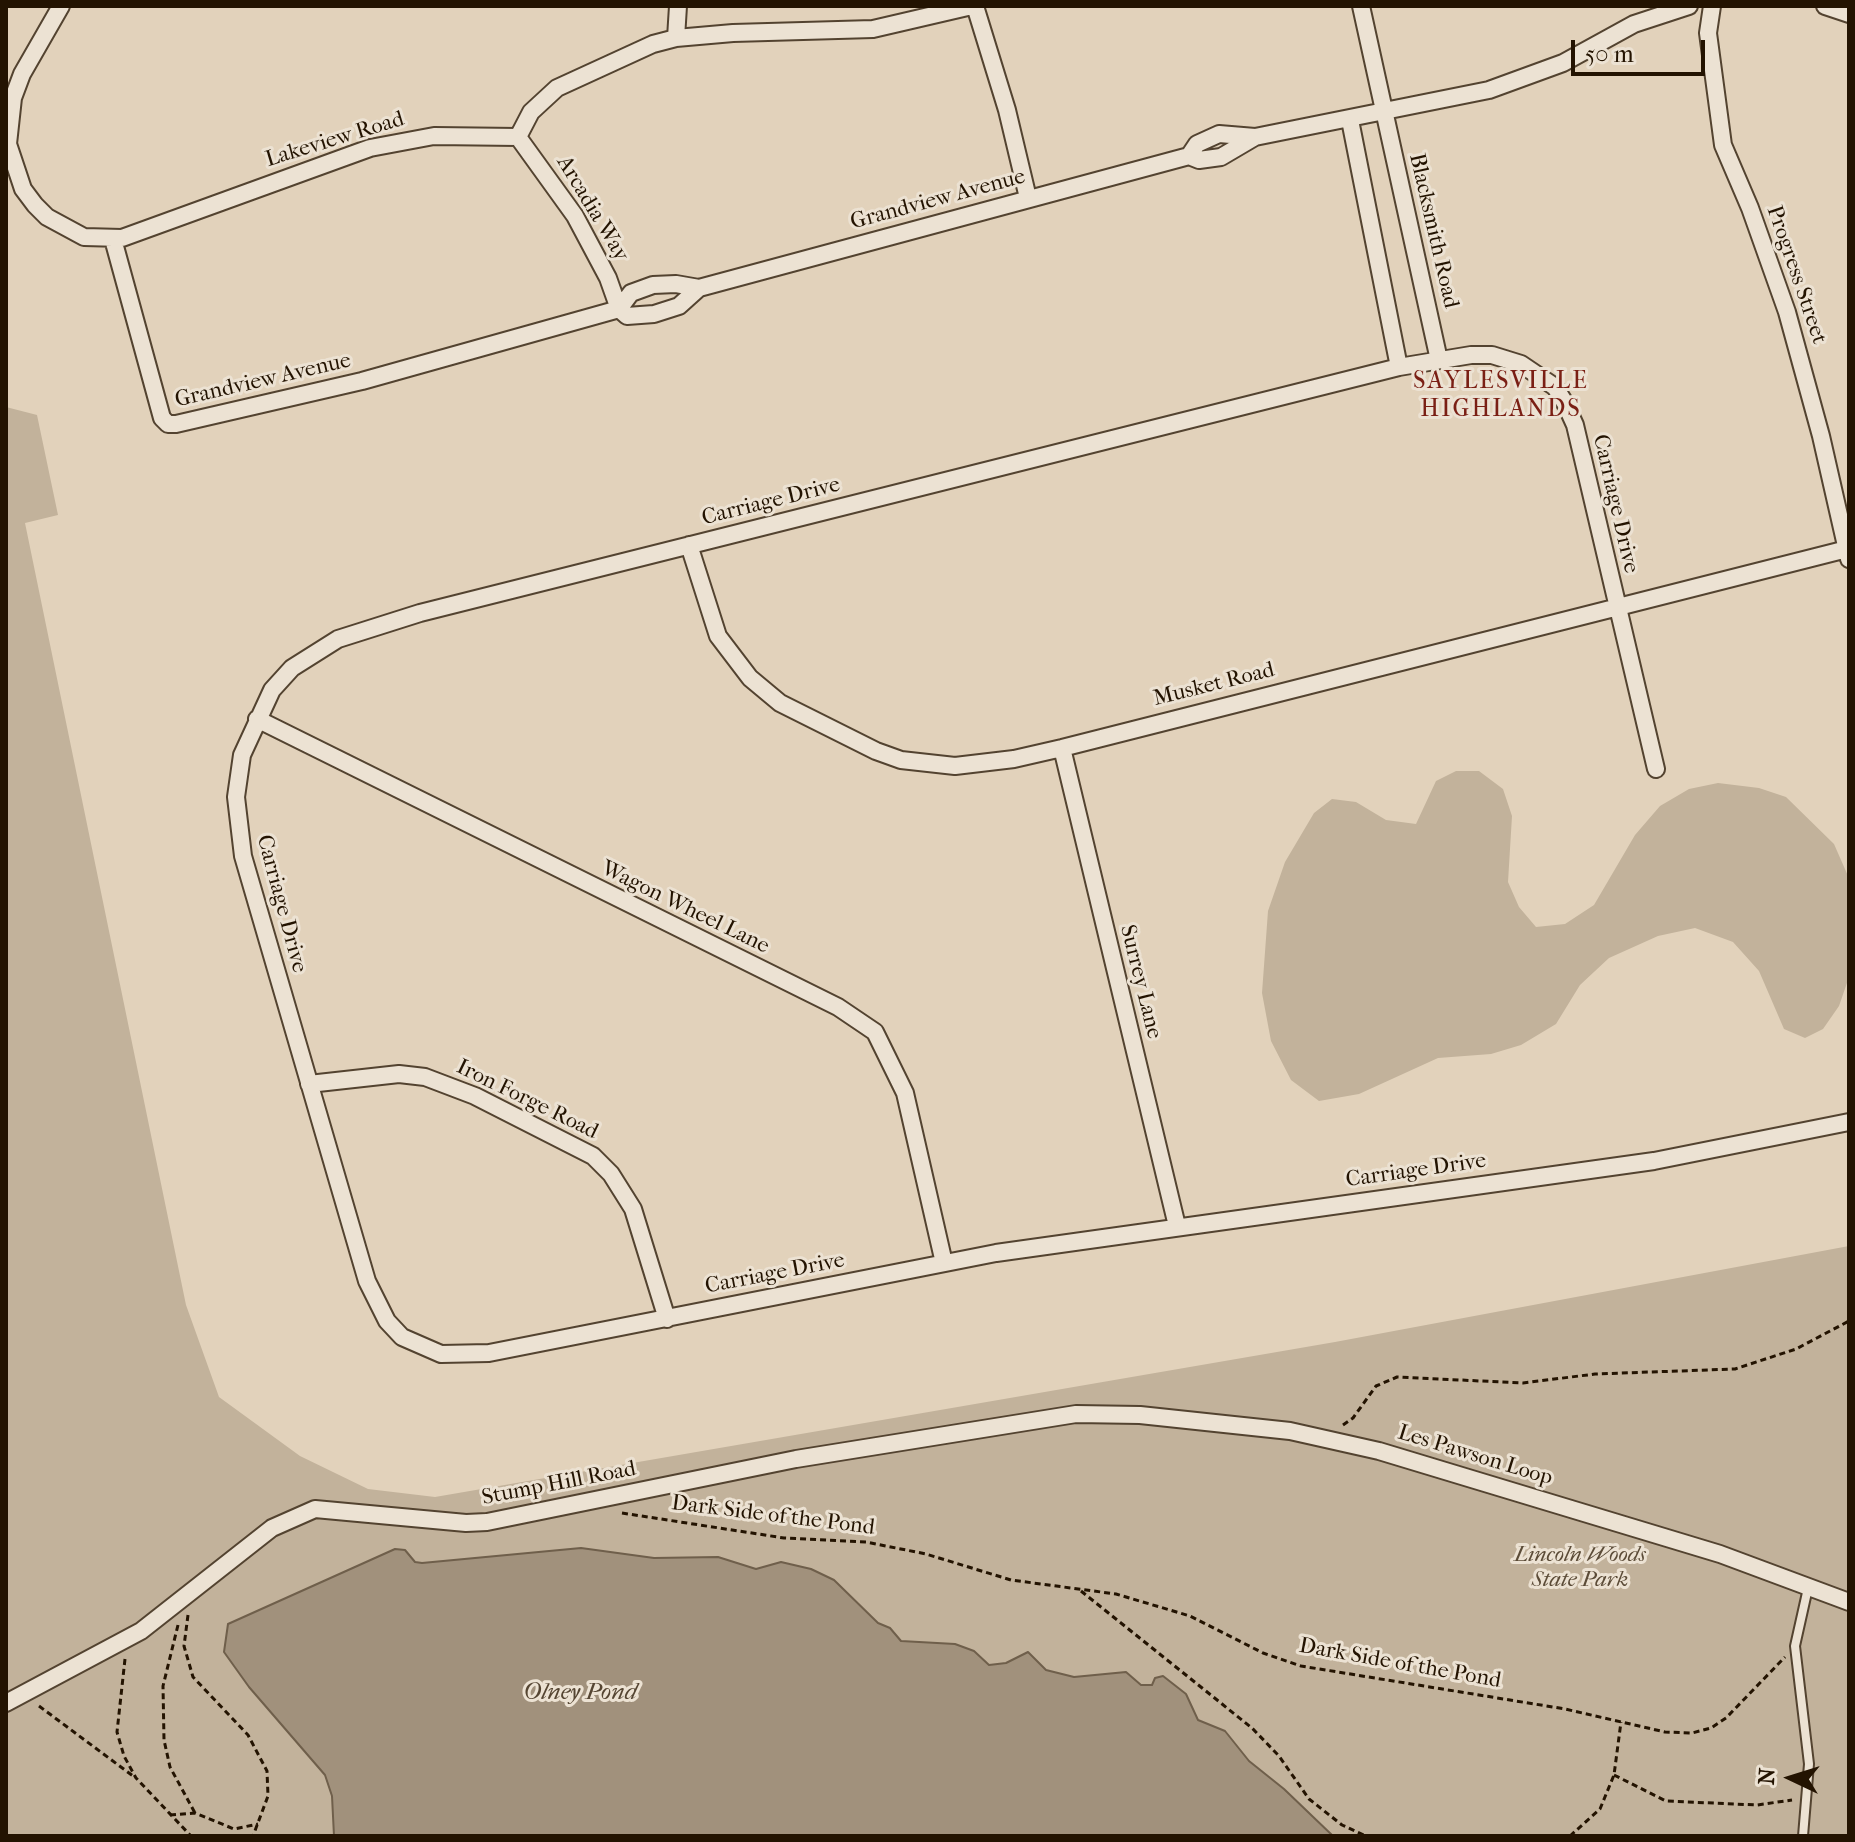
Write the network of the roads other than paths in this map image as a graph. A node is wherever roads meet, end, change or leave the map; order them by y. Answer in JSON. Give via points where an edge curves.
{"nodes":[{"id":1,"x":61,"y":6,"type":"edge"},
{"id":2,"x":678,"y":6,"type":"edge"},
{"id":3,"x":973,"y":6,"type":"edge"},
{"id":4,"x":1361,"y":6,"type":"edge"},
{"id":5,"x":1689,"y":6,"type":"edge"},
{"id":6,"x":1712,"y":6,"type":"edge"},
{"id":7,"x":1825,"y":6,"type":"edge"},
{"id":8,"x":1849,"y":14,"type":"edge"},
{"id":9,"x":676,"y":38,"type":"junction"},
{"id":10,"x":1384,"y":113,"type":"junction"},
{"id":11,"x":1350,"y":120,"type":"junction"},
{"id":12,"x":518,"y":137,"type":"junction"},
{"id":13,"x":1028,"y":198,"type":"junction"},
{"id":14,"x":113,"y":239,"type":"junction"},
{"id":15,"x":699,"y":288,"type":"junction"},
{"id":16,"x":619,"y":309,"type":"junction"},
{"id":17,"x":1439,"y":360,"type":"junction"},
{"id":18,"x":1399,"y":367,"type":"junction"},
{"id":19,"x":689,"y":545,"type":"junction"},
{"id":20,"x":1848,"y":555,"type":"edge"},
{"id":21,"x":1616,"y":607,"type":"junction"},
{"id":22,"x":257,"y":719,"type":"junction"},
{"id":23,"x":1062,"y":748,"type":"junction"},
{"id":24,"x":1656,"y":769,"type":"dead end"},
{"id":25,"x":309,"y":1084,"type":"junction"},
{"id":26,"x":1849,"y":1122,"type":"edge"},
{"id":27,"x":1177,"y":1226,"type":"junction"},
{"id":28,"x":944,"y":1263,"type":"junction"},
{"id":29,"x":667,"y":1319,"type":"junction"},
{"id":30,"x":1076,"y":1414,"type":"joint"},
{"id":31,"x":1808,"y":1588,"type":"junction"},
{"id":32,"x":1849,"y":1602,"type":"edge"},
{"id":33,"x":6,"y":1703,"type":"edge"},
{"id":34,"x":1803,"y":1836,"type":"edge"}],
"edges":[{"from":1,"to":14,"type":"street","via":[[33,51],[13,98],[8,144],[12,164],[23,189],[47,217],[84,237]]},
{"from":2,"to":9,"type":"street"},
{"from":3,"to":9,"type":"street","via":[[873,29]]},
{"from":3,"to":13,"type":"street","via":[[1007,110]]},
{"from":4,"to":10,"type":"street","name":"Blacksmith Road"},
{"from":5,"to":10,"type":"street","name":"Grandview Avenue","via":[[1634,24],[1541,73]]},
{"from":6,"to":20,"type":"street","name":"Progress Street","via":[[1708,33],[1723,145],[1787,312]]},
{"from":7,"to":8,"type":"street"},
{"from":9,"to":12,"type":"street","via":[[565,83],[540,101]]},
{"from":10,"to":11,"type":"street","name":"Grandview Avenue"},
{"from":10,"to":17,"type":"street","name":"Blacksmith Road"},
{"from":11,"to":13,"type":"street","name":"Grandview Avenue","via":[[1255,137],[1221,157],[1189,156]]},
{"from":11,"to":18,"type":"street"},
{"from":12,"to":14,"type":"street","name":"Lakeview Road","via":[[446,135],[370,148]]},
{"from":12,"to":16,"type":"street","name":"Arcadia Way","via":[[575,216]]},
{"from":13,"to":15,"type":"street","name":"Grandview Avenue"},
{"from":14,"to":16,"type":"street","name":"Grandview Avenue","via":[[154,396],[168,424],[300,397]]},
{"from":15,"to":16,"type":"street","name":"Grandview Avenue","via":[[653,285],[631,293]]},
{"from":15,"to":16,"type":"street","name":"Grandview Avenue","via":[[679,306],[654,314],[627,316]]},
{"from":17,"to":18,"type":"street","name":"Carriage Drive"},
{"from":17,"to":21,"type":"street","name":"Carriage Drive","via":[[1471,355],[1508,359],[1555,387],[1575,425]]},
{"from":18,"to":19,"type":"street","name":"Carriage Drive"},
{"from":19,"to":22,"type":"street","name":"Carriage Drive","via":[[338,639],[292,668],[272,690]]},
{"from":19,"to":23,"type":"street","name":"Musket Road","via":[[724,645],[750,678],[780,703],[901,760],[955,766]]},
{"from":20,"to":21,"type":"street","name":"Musket Road"},
{"from":21,"to":23,"type":"street","name":"Musket Road"},
{"from":21,"to":24,"type":"street","name":"Carriage Drive"},
{"from":22,"to":25,"type":"street","name":"Carriage Drive","via":[[242,755],[237,821]]},
{"from":22,"to":28,"type":"street","name":"Wagon Wheel Lane","via":[[838,1007],[875,1032],[905,1093]]},
{"from":23,"to":27,"type":"street","name":"Surrey Lane"},
{"from":25,"to":29,"type":"street","name":"Iron Forge Road","via":[[399,1074],[425,1077],[475,1096],[593,1156],[633,1209]]},
{"from":25,"to":29,"type":"street","name":"Carriage Drive","via":[[367,1281],[387,1321],[402,1337],[429,1350],[462,1356]]},
{"from":26,"to":27,"type":"street","name":"Carriage Drive","via":[[1654,1161]]},
{"from":27,"to":28,"type":"street","name":"Carriage Drive"},
{"from":28,"to":29,"type":"street","name":"Carriage Drive"},
{"from":30,"to":31,"type":"street","name":"Les Pawson Loop","via":[[1181,1419],[1324,1439],[1473,1477],[1720,1554]]},
{"from":30,"to":33,"type":"street","name":"Stump Hill Road","via":[[796,1459],[487,1522],[315,1509],[272,1528],[191,1596],[128,1639]]},
{"from":31,"to":32,"type":"street","name":"Les Pawson Loop"},
{"from":31,"to":34,"type":"lane","via":[[1795,1646],[1809,1764]]}]}
